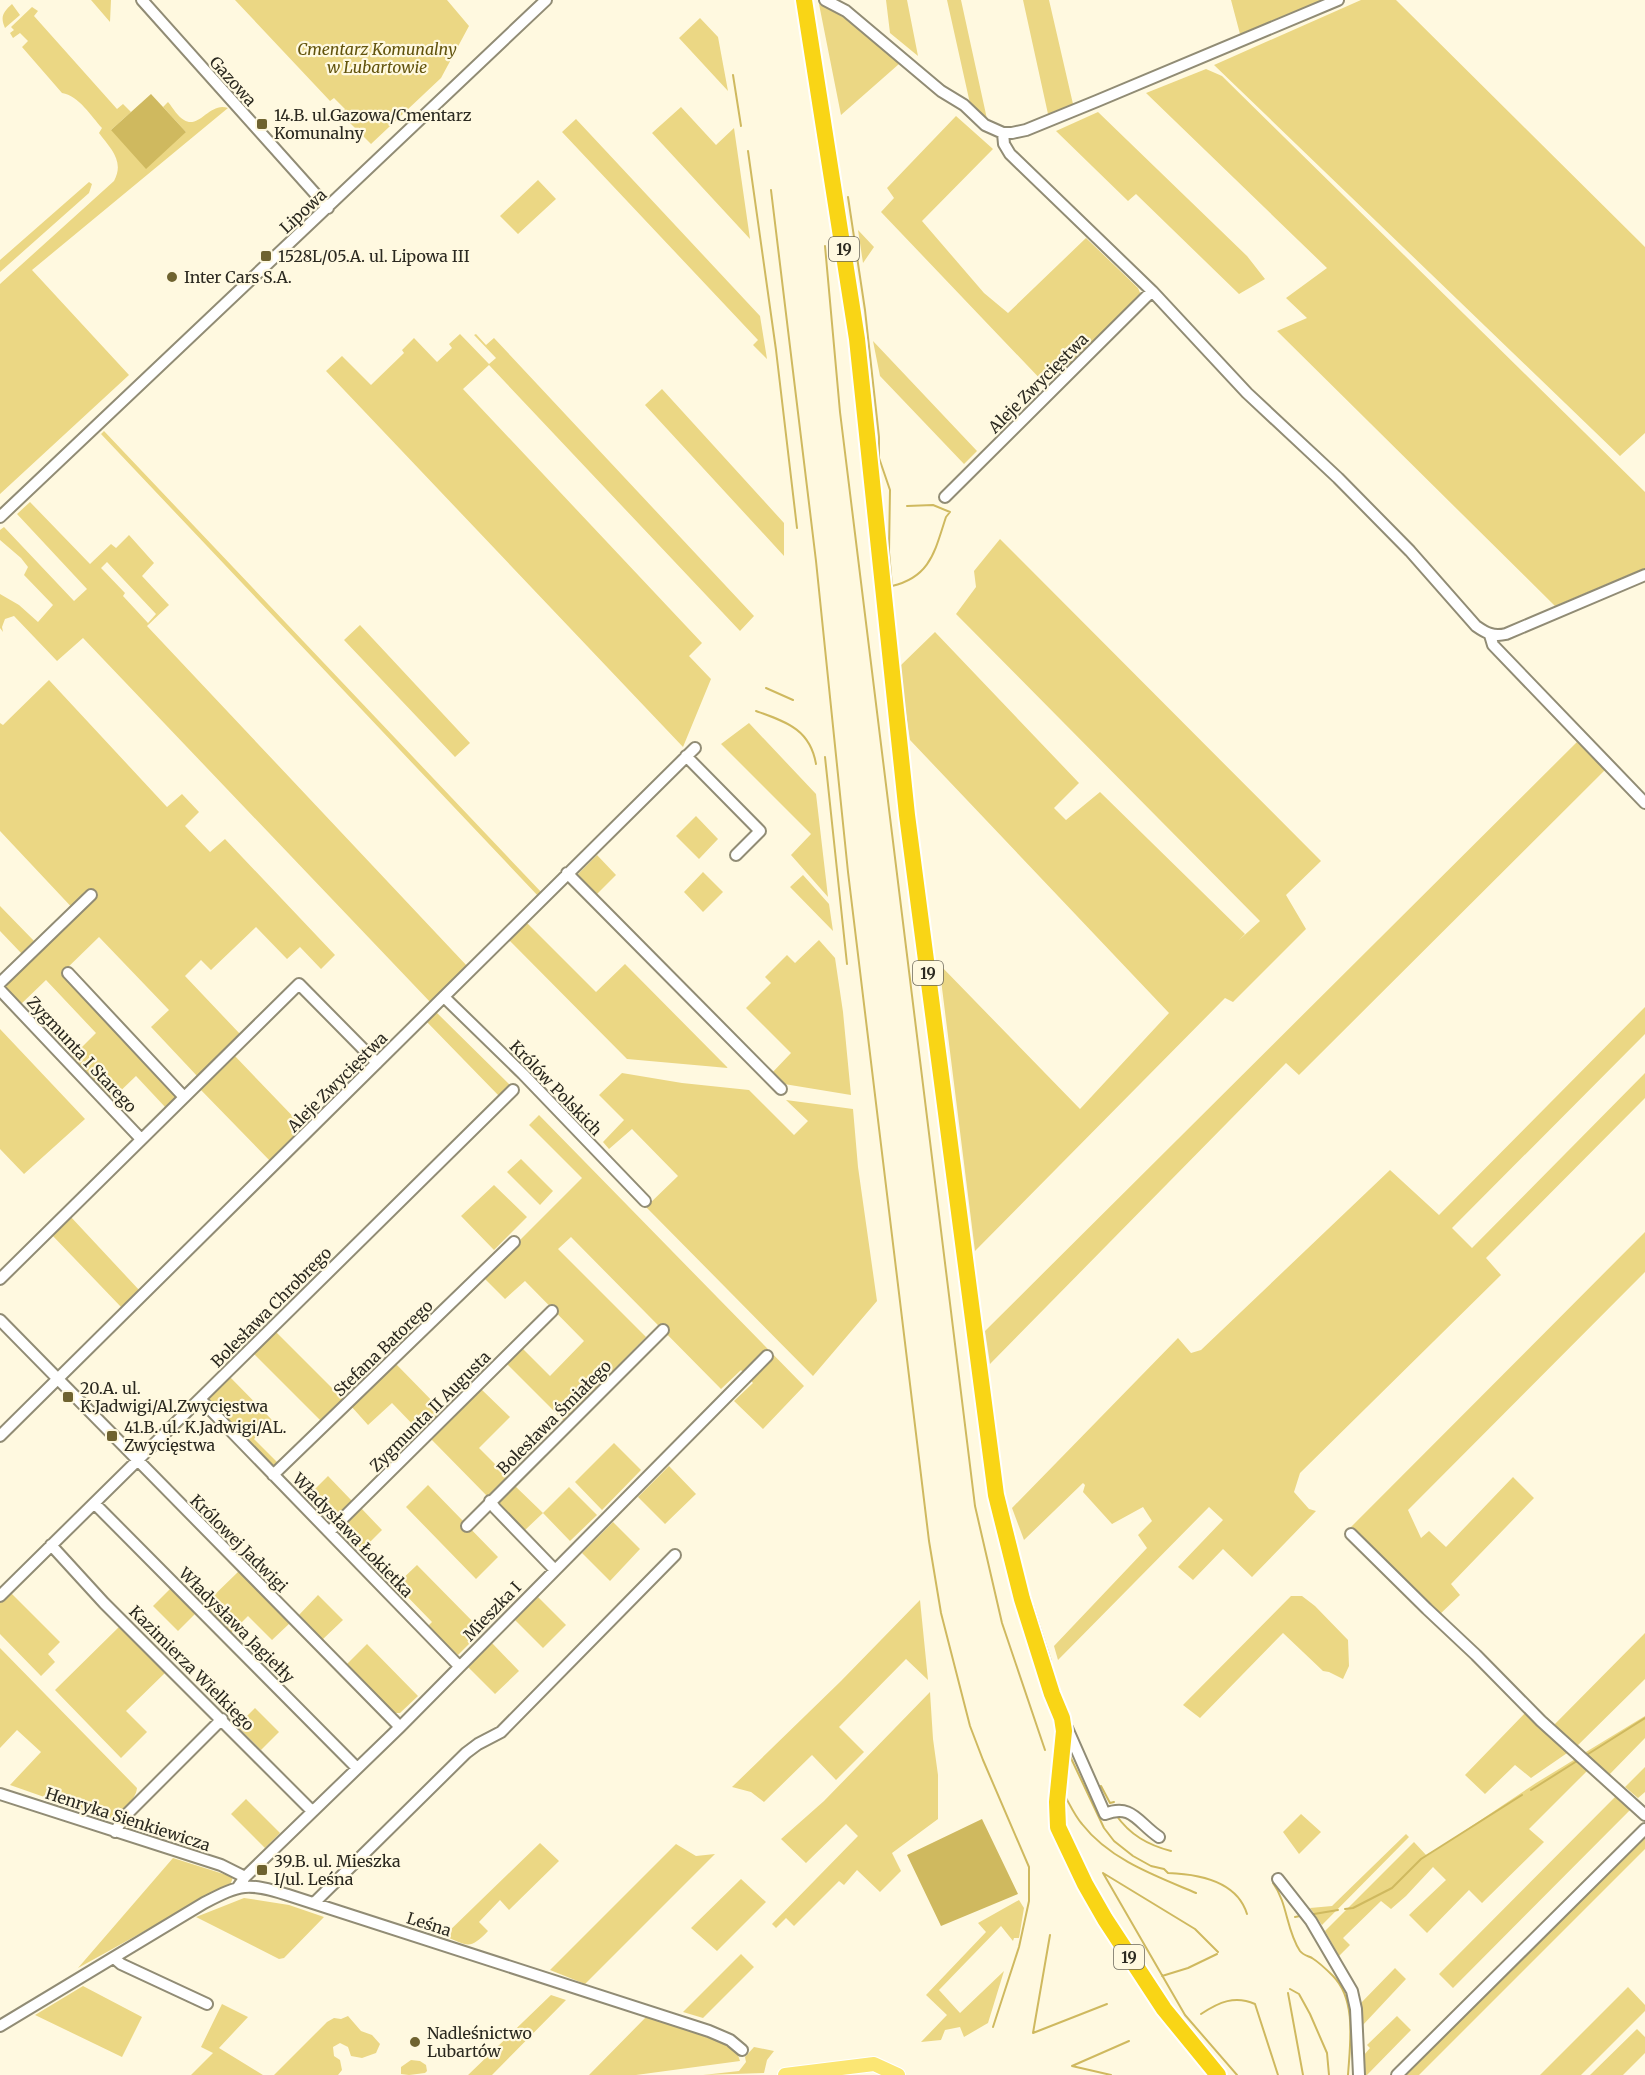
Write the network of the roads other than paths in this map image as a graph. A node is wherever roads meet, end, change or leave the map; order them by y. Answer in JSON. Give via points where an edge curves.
{"nodes":[{"id":1,"x":142,"y":0,"type":"edge"},
{"id":2,"x":546,"y":0,"type":"edge"},
{"id":3,"x":804,"y":0,"type":"edge"},
{"id":4,"x":825,"y":0,"type":"edge"},
{"id":5,"x":1338,"y":0,"type":"edge"},
{"id":6,"x":1003,"y":133,"type":"junction"},
{"id":7,"x":328,"y":208,"type":"junction"},
{"id":8,"x":1152,"y":291,"type":"junction"},
{"id":9,"x":945,"y":496,"type":"dead end"},
{"id":10,"x":0,"y":517,"type":"edge"},
{"id":11,"x":1645,"y":575,"type":"edge"},
{"id":12,"x":1490,"y":635,"type":"junction"},
{"id":13,"x":695,"y":748,"type":"dead end"},
{"id":14,"x":686,"y":756,"type":"junction"},
{"id":15,"x":1645,"y":803,"type":"edge"},
{"id":16,"x":736,"y":855,"type":"dead end"},
{"id":17,"x":567,"y":873,"type":"junction"},
{"id":18,"x":91,"y":895,"type":"dead end"},
{"id":19,"x":68,"y":973,"type":"dead end"},
{"id":20,"x":0,"y":983,"type":"edge"},
{"id":21,"x":0,"y":990,"type":"edge"},
{"id":22,"x":444,"y":997,"type":"junction"},
{"id":23,"x":377,"y":1063,"type":"junction"},
{"id":24,"x":781,"y":1089,"type":"dead end"},
{"id":25,"x":513,"y":1090,"type":"dead end"},
{"id":26,"x":184,"y":1097,"type":"junction"},
{"id":27,"x":141,"y":1139,"type":"junction"},
{"id":28,"x":645,"y":1201,"type":"dead end"},
{"id":29,"x":514,"y":1242,"type":"dead end"},
{"id":30,"x":0,"y":1279,"type":"edge"},
{"id":31,"x":552,"y":1311,"type":"dead end"},
{"id":32,"x":0,"y":1320,"type":"edge"},
{"id":33,"x":663,"y":1330,"type":"dead end"},
{"id":34,"x":767,"y":1356,"type":"dead end"},
{"id":35,"x":58,"y":1380,"type":"junction"},
{"id":36,"x":200,"y":1400,"type":"junction"},
{"id":37,"x":0,"y":1436,"type":"edge"},
{"id":38,"x":137,"y":1460,"type":"junction"},
{"id":39,"x":273,"y":1475,"type":"junction"},
{"id":40,"x":490,"y":1501,"type":"junction"},
{"id":41,"x":95,"y":1504,"type":"junction"},
{"id":42,"x":467,"y":1526,"type":"dead end"},
{"id":43,"x":329,"y":1532,"type":"junction"},
{"id":44,"x":1350,"y":1534,"type":"dead end"},
{"id":45,"x":51,"y":1545,"type":"junction"},
{"id":46,"x":675,"y":1555,"type":"dead end"},
{"id":47,"x":554,"y":1569,"type":"junction"},
{"id":48,"x":0,"y":1596,"type":"edge"},
{"id":49,"x":459,"y":1666,"type":"junction"},
{"id":50,"x":1062,"y":1718,"type":"junction"},
{"id":51,"x":222,"y":1719,"type":"junction"},
{"id":52,"x":400,"y":1727,"type":"junction"},
{"id":53,"x":357,"y":1768,"type":"junction"},
{"id":54,"x":0,"y":1794,"type":"edge"},
{"id":55,"x":312,"y":1811,"type":"junction"},
{"id":56,"x":1645,"y":1815,"type":"edge"},
{"id":57,"x":1645,"y":1829,"type":"edge"},
{"id":58,"x":115,"y":1832,"type":"junction"},
{"id":59,"x":1159,"y":1837,"type":"dead end"},
{"id":60,"x":245,"y":1876,"type":"junction"},
{"id":61,"x":1278,"y":1879,"type":"dead end"},
{"id":62,"x":238,"y":1887,"type":"junction"},
{"id":63,"x":315,"y":1903,"type":"junction"},
{"id":64,"x":114,"y":1958,"type":"junction"},
{"id":65,"x":207,"y":2004,"type":"dead end"},
{"id":66,"x":0,"y":2026,"type":"edge"},
{"id":67,"x":742,"y":2050,"type":"dead end"},
{"id":68,"x":785,"y":2075,"type":"edge"},
{"id":69,"x":898,"y":2075,"type":"edge"},
{"id":70,"x":1218,"y":2075,"type":"edge"},
{"id":71,"x":1359,"y":2075,"type":"edge"},
{"id":72,"x":1397,"y":2075,"type":"edge"}],
"edges":[{"from":1,"to":7,"type":"street","name":"Gazowa"},
{"from":2,"to":7,"type":"street","name":"Lipowa"},
{"from":3,"to":50,"type":"highway","number":"19","via":[[857,339],[907,816],[996,1496],[1022,1599]]},
{"from":4,"to":6,"type":"street","via":[[852,16],[985,125]]},
{"from":5,"to":6,"type":"street","via":[[1026,130]]},
{"from":6,"to":8,"type":"street","via":[[1010,154]]},
{"from":7,"to":10,"type":"street","name":"Lipowa"},
{"from":8,"to":9,"type":"street","name":"Aleje Zwycięstwa"},
{"from":8,"to":12,"type":"street","via":[[1247,393],[1338,478],[1476,626]]},
{"from":11,"to":12,"type":"street","via":[[1506,634]]},
{"from":12,"to":15,"type":"street","via":[[1493,645]]},
{"from":13,"to":14,"type":"street","name":"Aleje Zwycięstwa"},
{"from":14,"to":16,"type":"street","via":[[760,831]]},
{"from":14,"to":17,"type":"street","name":"Aleje Zwycięstwa"},
{"from":17,"to":22,"type":"street","name":"Aleje Zwycięstwa"},
{"from":17,"to":24,"type":"street"},
{"from":18,"to":20,"type":"street"},
{"from":19,"to":26,"type":"street"},
{"from":21,"to":27,"type":"street","name":"Zygmunta I Starego"},
{"from":22,"to":23,"type":"street","name":"Aleje Zwycięstwa"},
{"from":22,"to":28,"type":"street","name":"Królów Polskich"},
{"from":23,"to":26,"type":"street","via":[[299,984]]},
{"from":23,"to":35,"type":"street","name":"Aleje Zwycięstwa"},
{"from":25,"to":36,"type":"street","name":"Bolesława Chrobrego"},
{"from":26,"to":27,"type":"street"},
{"from":27,"to":30,"type":"street"},
{"from":29,"to":39,"type":"street","name":"Stefana Batorego"},
{"from":31,"to":43,"type":"street","name":"Zygmunta II Augusta"},
{"from":32,"to":35,"type":"street","name":"Królowej Jadwigi"},
{"from":33,"to":40,"type":"street","name":"Bolesława Śmiałego"},
{"from":34,"to":47,"type":"street","name":"Mieszka I"},
{"from":35,"to":37,"type":"street","name":"Aleje Zwycięstwa"},
{"from":35,"to":38,"type":"street","name":"Królowej Jadwigi"},
{"from":36,"to":38,"type":"street","name":"Bolesława Chrobrego"},
{"from":36,"to":39,"type":"street","name":"Władysława Łokietka"},
{"from":38,"to":41,"type":"street","name":"Bolesława Chrobrego"},
{"from":38,"to":52,"type":"street","name":"Królowej Jadwigi"},
{"from":39,"to":43,"type":"street","name":"Władysława Łokietka"},
{"from":40,"to":42,"type":"street","name":"Bolesława Śmiałego"},
{"from":40,"to":47,"type":"street"},
{"from":41,"to":45,"type":"street","name":"Bolesława Chrobrego"},
{"from":41,"to":53,"type":"street","name":"Władysława Jagiełły"},
{"from":43,"to":49,"type":"street","name":"Władysława Łokietka"},
{"from":44,"to":56,"type":"street","via":[[1541,1722]]},
{"from":45,"to":48,"type":"street","name":"Bolesława Chrobrego"},
{"from":45,"to":51,"type":"street","name":"Kazimierza Wielkiego"},
{"from":46,"to":63,"type":"street","via":[[501,1732],[466,1753]]},
{"from":47,"to":49,"type":"street","name":"Mieszka I"},
{"from":49,"to":52,"type":"street","name":"Mieszka I"},
{"from":50,"to":59,"type":"street","via":[[1105,1814],[1125,1810]]},
{"from":50,"to":70,"type":"highway","number":"19","via":[[1058,1827],[1105,1919],[1176,2025]]},
{"from":51,"to":55,"type":"street","name":"Kazimierza Wielkiego"},
{"from":51,"to":58,"type":"street","via":[[123,1818]]},
{"from":52,"to":53,"type":"street","name":"Mieszka I"},
{"from":53,"to":55,"type":"street","name":"Mieszka I"},
{"from":54,"to":58,"type":"street","name":"Henryka Sienkiewicza"},
{"from":55,"to":60,"type":"street","name":"Mieszka I"},
{"from":57,"to":72,"type":"street"},
{"from":58,"to":60,"type":"street","name":"Henryka Sienkiewicza"},
{"from":60,"to":62,"type":"street","name":"Mieszka I"},
{"from":61,"to":71,"type":"street","via":[[1311,1922],[1352,1991]]},
{"from":62,"to":63,"type":"street","name":"Leśna","via":[[265,1888]]},
{"from":62,"to":64,"type":"street"},
{"from":63,"to":67,"type":"street","name":"Leśna","via":[[715,2033]]},
{"from":64,"to":65,"type":"street"},
{"from":64,"to":66,"type":"street"},
{"from":68,"to":69,"type":"main road","via":[[874,2064]]}]}
